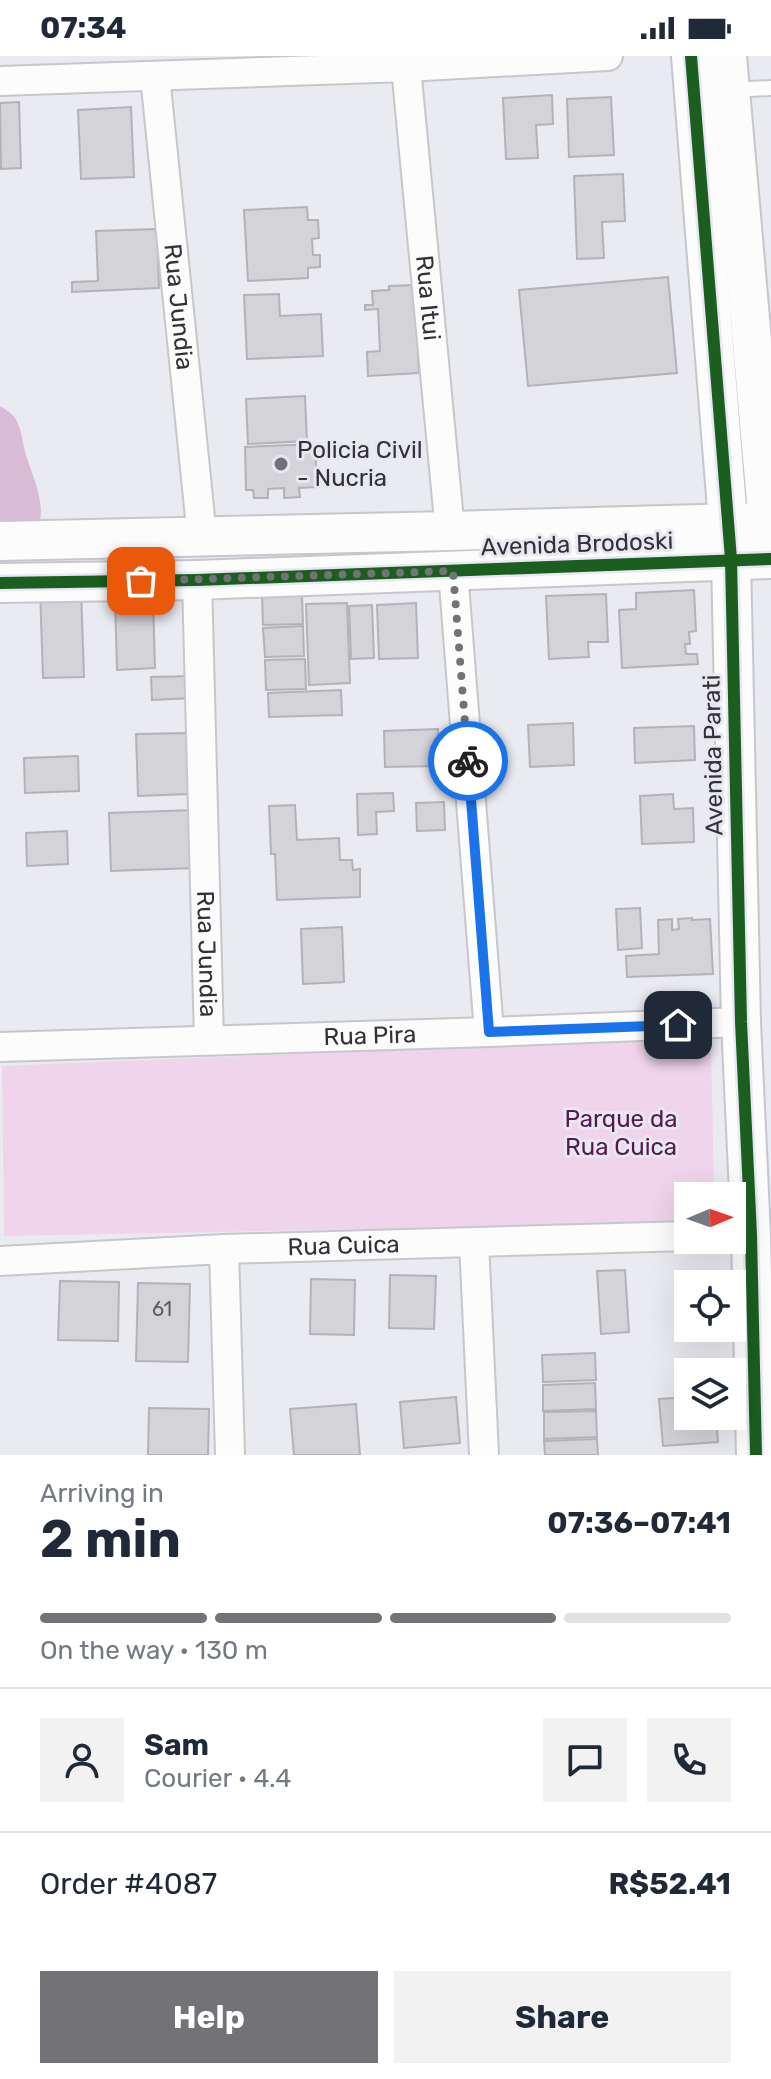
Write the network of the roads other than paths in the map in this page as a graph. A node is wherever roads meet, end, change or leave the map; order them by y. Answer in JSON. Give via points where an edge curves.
{"nodes":[{"id":1,"x":608,"y":56,"type":"edge"},
{"id":2,"x":691,"y":56,"type":"edge"},
{"id":3,"x":406,"y":67,"type":"junction"},
{"id":4,"x":728,"y":73,"type":"edge"},
{"id":5,"x":155,"y":76,"type":"junction"},
{"id":6,"x":0,"y":81,"type":"edge"},
{"id":7,"x":771,"y":88,"type":"edge"},
{"id":8,"x":450,"y":531,"type":"junction"},
{"id":9,"x":202,"y":537,"type":"junction"},
{"id":10,"x":770,"y":539,"type":"edge"},
{"id":11,"x":0,"y":541,"type":"edge"},
{"id":12,"x":729,"y":541,"type":"junction"},
{"id":13,"x":453,"y":571,"type":"junction"},
{"id":14,"x":197,"y":580,"type":"junction"},
{"id":15,"x":0,"y":583,"type":"edge"},
{"id":16,"x":741,"y":1022,"type":"junction"},
{"id":17,"x":489,"y":1032,"type":"junction"},
{"id":18,"x":209,"y":1040,"type":"junction"},
{"id":19,"x":0,"y":1047,"type":"edge"},
{"id":20,"x":741,"y":1182,"type":"edge"},
{"id":21,"x":674,"y":1236,"type":"edge"},
{"id":22,"x":474,"y":1242,"type":"junction"},
{"id":23,"x":224,"y":1249,"type":"junction"},
{"id":24,"x":742,"y":1254,"type":"edge"},
{"id":25,"x":0,"y":1261,"type":"edge"},
{"id":26,"x":230,"y":1455,"type":"edge"},
{"id":27,"x":484,"y":1455,"type":"edge"},
{"id":28,"x":756,"y":1455,"type":"edge"}],
"edges":[{"from":1,"to":3,"type":"street"},
{"from":2,"to":12,"type":"street","name":"Avenida Parati"},
{"from":3,"to":5,"type":"street"},
{"from":3,"to":8,"type":"street","name":"Rua Itui"},
{"from":4,"to":7,"type":"lane"},
{"from":4,"to":10,"type":"street"},
{"from":5,"to":6,"type":"street"},
{"from":5,"to":9,"type":"street","name":"Rua Jundia"},
{"from":8,"to":9,"type":"street","name":"Avenida Brodoski"},
{"from":8,"to":12,"type":"street","name":"Avenida Brodoski"},
{"from":9,"to":11,"type":"street","name":"Avenida Brodoski"},
{"from":10,"to":12,"type":"street","name":"Avenida Brodoski"},
{"from":12,"to":13,"type":"street","name":"Avenida Brodoski"},
{"from":12,"to":16,"type":"street","name":"Avenida Parati"},
{"from":13,"to":14,"type":"street","name":"Avenida Brodoski"},
{"from":13,"to":17,"type":"street"},
{"from":14,"to":15,"type":"street","name":"Avenida Brodoski"},
{"from":14,"to":18,"type":"street","name":"Rua Jundia"},
{"from":16,"to":17,"type":"street","name":"Rua Pira"},
{"from":16,"to":20,"type":"street","name":"Avenida Parati"},
{"from":17,"to":18,"type":"street","name":"Rua Pira"},
{"from":18,"to":19,"type":"street","name":"Rua Pira"},
{"from":21,"to":22,"type":"street","name":"Rua Cuica"},
{"from":22,"to":23,"type":"street","name":"Rua Cuica"},
{"from":22,"to":27,"type":"street"},
{"from":23,"to":25,"type":"street","name":"Rua Cuica"},
{"from":23,"to":26,"type":"street"},
{"from":24,"to":28,"type":"street","name":"Avenida Parati"}]}
